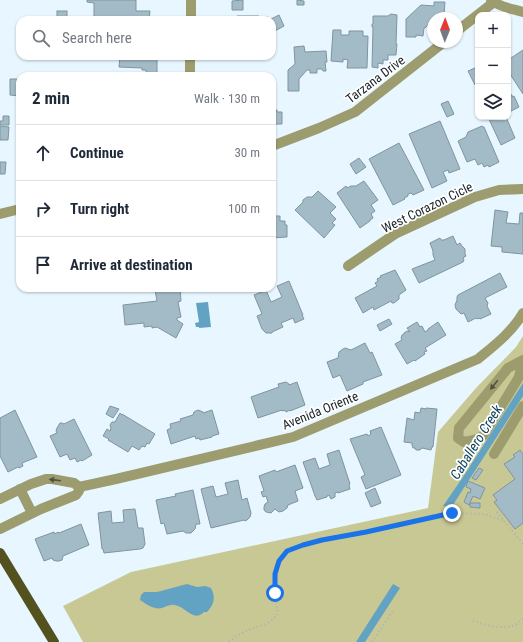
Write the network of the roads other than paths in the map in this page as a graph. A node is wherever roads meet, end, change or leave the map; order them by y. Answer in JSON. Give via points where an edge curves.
{"nodes":[{"id":1,"x":191,"y":0,"type":"edge"},
{"id":2,"x":492,"y":1,"type":"edge"},
{"id":3,"x":523,"y":12,"type":"edge"},
{"id":4,"x":191,"y":16,"type":"edge"},
{"id":5,"x":463,"y":27,"type":"edge"},
{"id":6,"x":436,"y":48,"type":"edge"},
{"id":7,"x":190,"y":60,"type":"edge"},
{"id":8,"x":190,"y":72,"type":"edge"},
{"id":9,"x":276,"y":144,"type":"edge"},
{"id":10,"x":523,"y":189,"type":"edge"},
{"id":11,"x":16,"y":210,"type":"edge"},
{"id":12,"x":0,"y":214,"type":"edge"},
{"id":13,"x":348,"y":266,"type":"dead end"},
{"id":14,"x":523,"y":313,"type":"edge"},
{"id":15,"x":523,"y":360,"type":"edge"},
{"id":16,"x":523,"y":406,"type":"edge"},
{"id":17,"x":494,"y":454,"type":"dead end"},
{"id":18,"x":79,"y":487,"type":"junction"},
{"id":19,"x":20,"y":489,"type":"junction"},
{"id":20,"x":0,"y":499,"type":"edge"},
{"id":21,"x":32,"y":513,"type":"junction"},
{"id":22,"x":0,"y":529,"type":"edge"},
{"id":23,"x":0,"y":553,"type":"edge"},
{"id":24,"x":54,"y":642,"type":"edge"}],
"edges":[{"from":1,"to":4,"type":"street"},
{"from":2,"to":3,"type":"street"},
{"from":2,"to":5,"type":"street"},
{"from":6,"to":9,"type":"street","name":"Tarzana Drive","via":[[355,112]]},
{"from":7,"to":8,"type":"street"},
{"from":10,"to":13,"type":"street","name":"West Corazon Cicle","via":[[499,190],[475,197],[395,234]]},
{"from":11,"to":12,"type":"street"},
{"from":14,"to":18,"type":"street","name":"Avenida Oriente","via":[[501,340],[478,359],[293,437]]},
{"from":15,"to":15,"type":"street","one_way":true,"via":[[508,368],[459,428],[458,438],[464,442],[483,436],[519,377]]},
{"from":16,"to":17,"type":"street"},
{"from":18,"to":19,"type":"street","one_way":true,"via":[[74,483],[46,479]]},
{"from":18,"to":21,"type":"street","via":[[76,495]]},
{"from":19,"to":20,"type":"street"},
{"from":19,"to":21,"type":"street"},
{"from":21,"to":22,"type":"street"},
{"from":23,"to":24,"type":"main road"}]}
